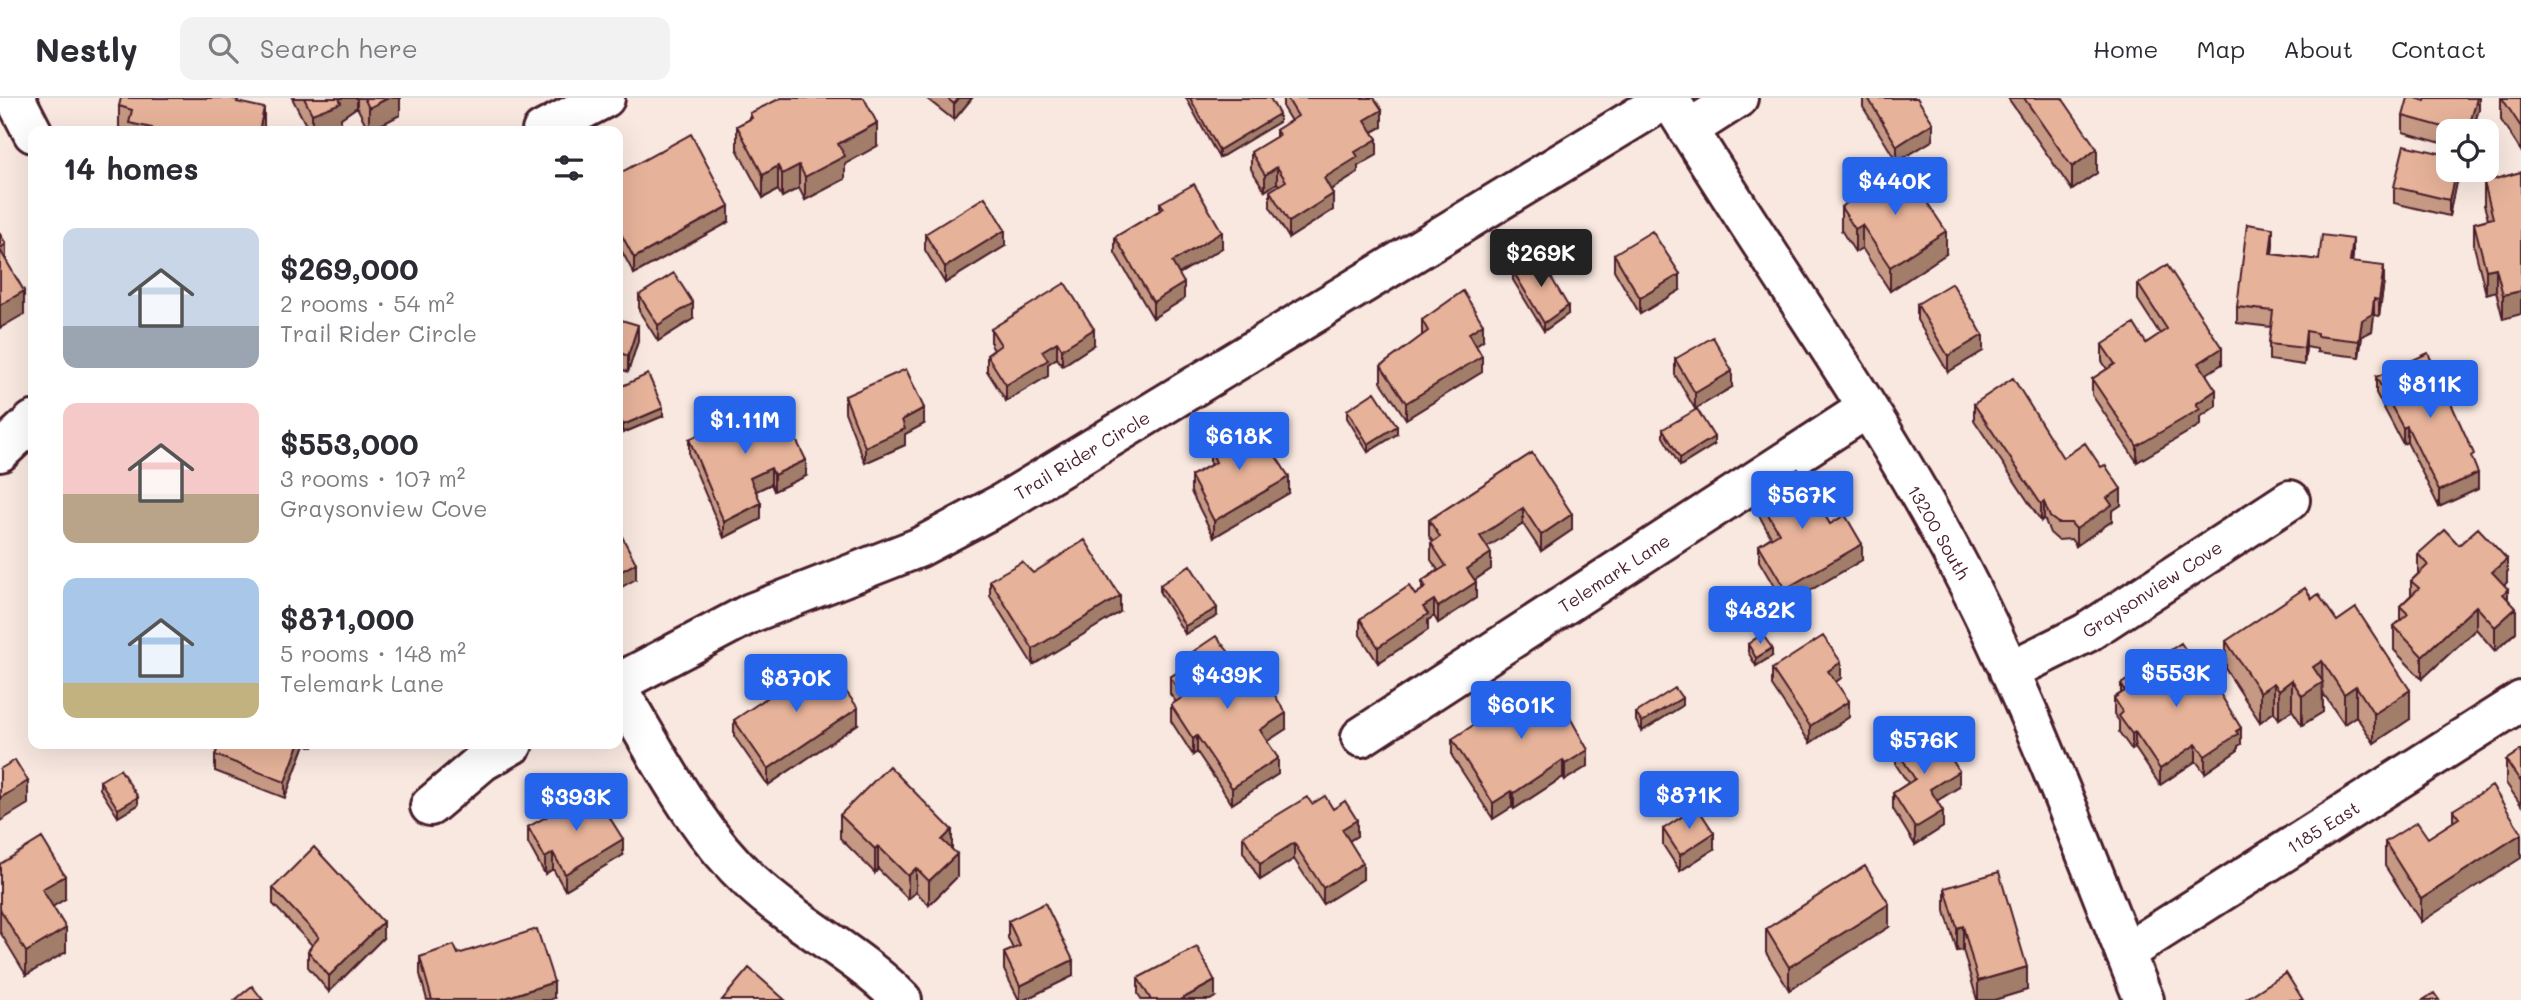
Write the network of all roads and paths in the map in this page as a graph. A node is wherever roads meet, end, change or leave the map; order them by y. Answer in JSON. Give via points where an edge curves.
{"nodes":[{"id":1,"x":15,"y":98,"type":"edge"},
{"id":2,"x":606,"y":98,"type":"edge"},
{"id":3,"x":1738,"y":98,"type":"edge"},
{"id":4,"x":1675,"y":109,"type":"edge"},
{"id":5,"x":29,"y":126,"type":"edge"},
{"id":6,"x":552,"y":126,"type":"edge"},
{"id":7,"x":1866,"y":410,"type":"junction"},
{"id":8,"x":28,"y":426,"type":"edge"},
{"id":9,"x":0,"y":452,"type":"edge"},
{"id":10,"x":2290,"y":500,"type":"dead end"},
{"id":11,"x":2009,"y":671,"type":"junction"},
{"id":12,"x":623,"y":680,"type":"edge"},
{"id":13,"x":623,"y":697,"type":"edge"},
{"id":14,"x":2521,"y":701,"type":"edge"},
{"id":15,"x":1361,"y":737,"type":"dead end"},
{"id":16,"x":504,"y":749,"type":"edge"},
{"id":17,"x":430,"y":806,"type":"dead end"},
{"id":18,"x":2125,"y":953,"type":"junction"},
{"id":19,"x":902,"y":1000,"type":"edge"},
{"id":20,"x":2144,"y":1000,"type":"edge"}],
"edges":[{"from":1,"to":5,"type":"street"},
{"from":2,"to":6,"type":"street"},
{"from":3,"to":4,"type":"street","name":"Trail Rider Circle"},
{"from":4,"to":7,"type":"street","name":"13200 South"},
{"from":4,"to":12,"type":"street","name":"Trail Rider Circle","via":[[981,516],[918,548],[751,612]]},
{"from":7,"to":11,"type":"street","name":"13200 South","via":[[1938,526]]},
{"from":7,"to":15,"type":"street","name":"Telemark Lane"},
{"from":8,"to":9,"type":"street"},
{"from":10,"to":11,"type":"street","name":"Graysonview Cove","via":[[2086,633]]},
{"from":11,"to":18,"type":"street","name":"13200 South"},
{"from":13,"to":19,"type":"street","via":[[711,839],[750,881],[885,982]]},
{"from":14,"to":18,"type":"street","name":"1185 East"},
{"from":16,"to":17,"type":"street"},
{"from":18,"to":20,"type":"street","name":"13200 South"}]}
